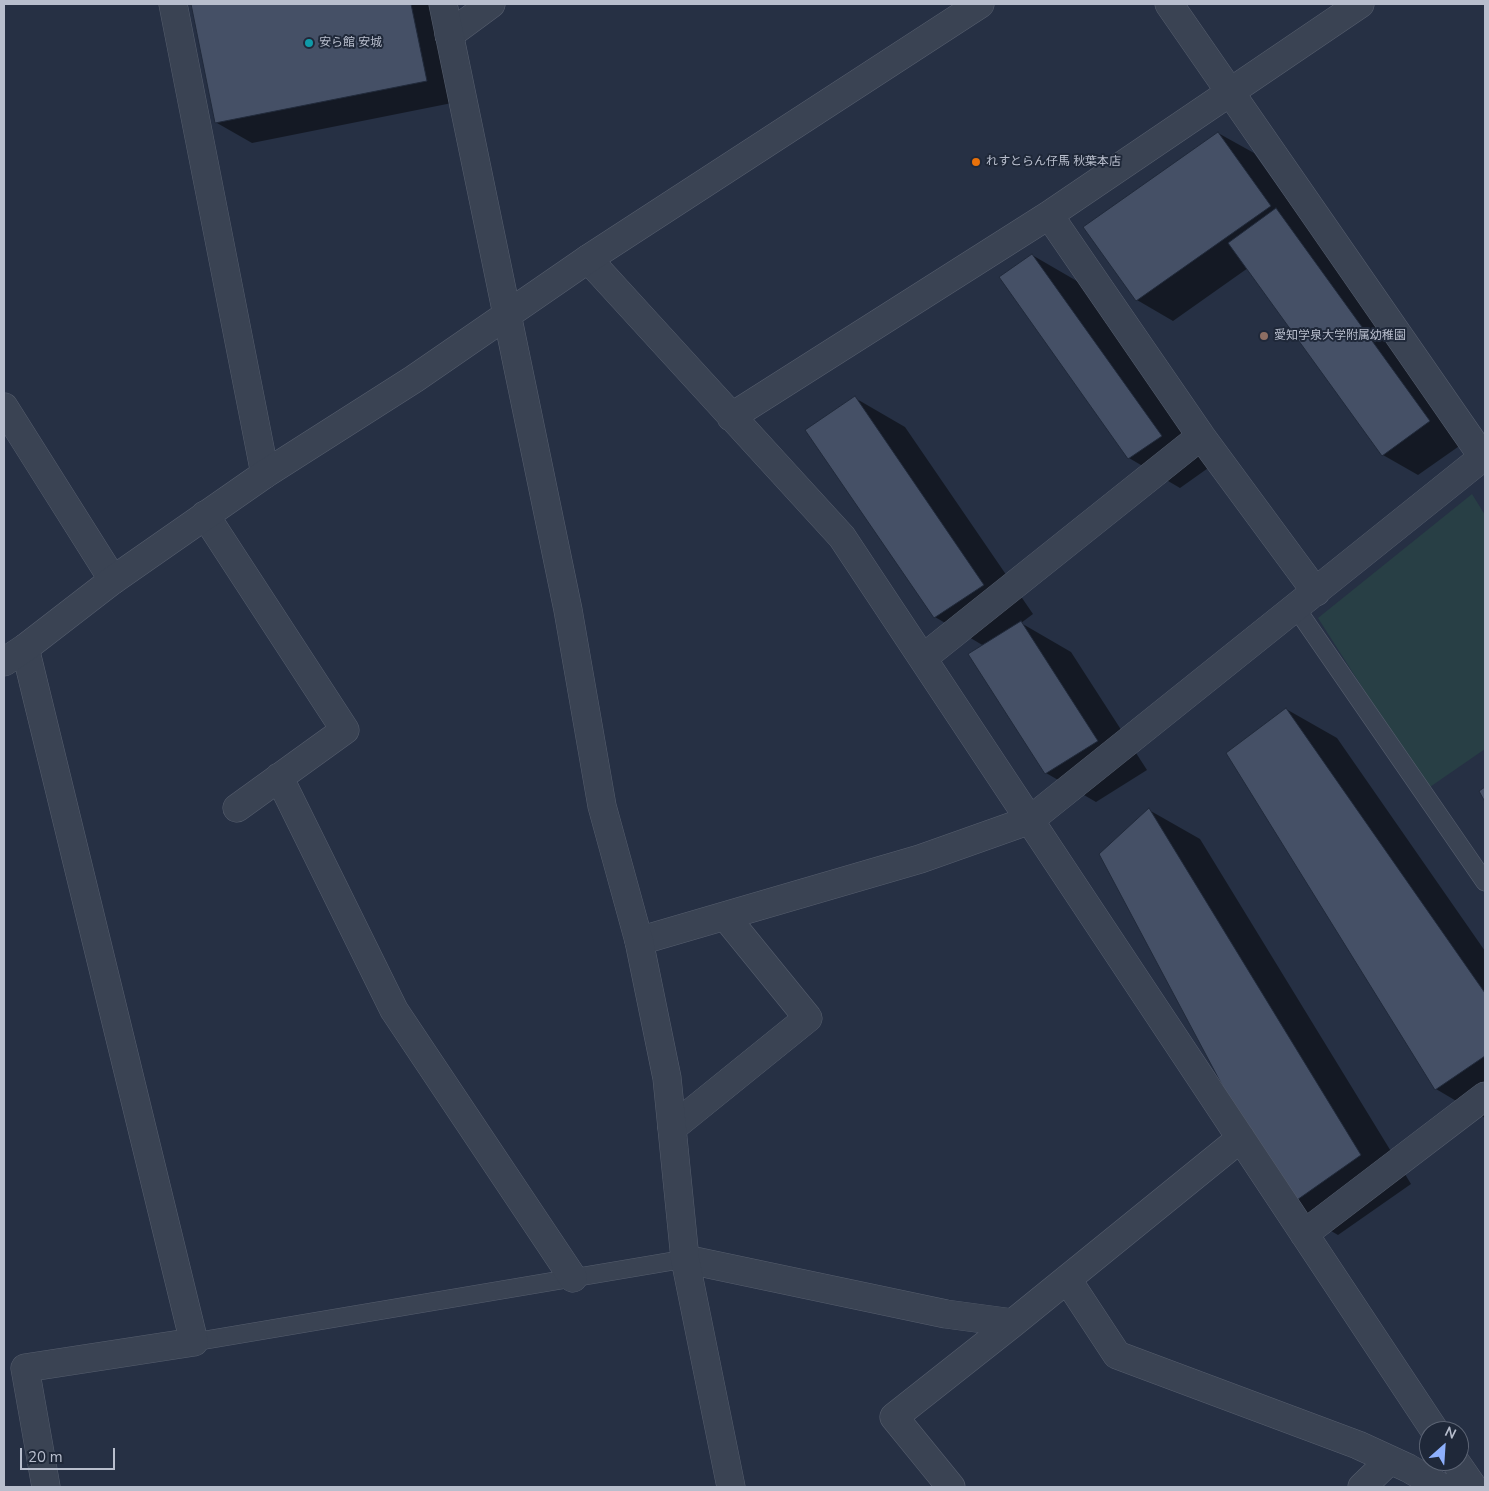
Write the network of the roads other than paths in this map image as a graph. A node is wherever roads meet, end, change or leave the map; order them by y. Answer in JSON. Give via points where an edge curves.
{"nodes":[{"id":1,"x":174,"y":4,"type":"edge"},
{"id":2,"x":443,"y":4,"type":"edge"},
{"id":3,"x":491,"y":4,"type":"edge"},
{"id":4,"x":980,"y":4,"type":"edge"},
{"id":5,"x":1169,"y":4,"type":"edge"},
{"id":6,"x":1360,"y":4,"type":"edge"},
{"id":7,"x":449,"y":35,"type":"junction"},
{"id":8,"x":1232,"y":92,"type":"junction"},
{"id":9,"x":1049,"y":215,"type":"junction"},
{"id":10,"x":588,"y":259,"type":"junction"},
{"id":11,"x":507,"y":315,"type":"junction"},
{"id":12,"x":4,"y":408,"type":"edge"},
{"id":13,"x":731,"y":417,"type":"junction"},
{"id":14,"x":1201,"y":436,"type":"junction"},
{"id":15,"x":1484,"y":458,"type":"edge"},
{"id":16,"x":264,"y":474,"type":"junction"},
{"id":17,"x":205,"y":515,"type":"junction"},
{"id":18,"x":113,"y":580,"type":"junction"},
{"id":19,"x":1306,"y":600,"type":"junction"},
{"id":20,"x":14,"y":655,"type":"edge"},
{"id":21,"x":923,"y":658,"type":"junction"},
{"id":22,"x":279,"y":778,"type":"junction"},
{"id":23,"x":237,"y":808,"type":"dead end"},
{"id":24,"x":1030,"y":820,"type":"junction"},
{"id":25,"x":1485,"y":882,"type":"edge"},
{"id":26,"x":725,"y":916,"type":"junction"},
{"id":27,"x":639,"y":941,"type":"junction"},
{"id":28,"x":1485,"y":1096,"type":"edge"},
{"id":29,"x":672,"y":1128,"type":"junction"},
{"id":30,"x":1241,"y":1138,"type":"junction"},
{"id":31,"x":1304,"y":1234,"type":"junction"},
{"id":32,"x":685,"y":1259,"type":"junction"},
{"id":33,"x":573,"y":1278,"type":"junction"},
{"id":34,"x":1067,"y":1279,"type":"junction"},
{"id":35,"x":1013,"y":1323,"type":"junction"},
{"id":36,"x":194,"y":1342,"type":"junction"},
{"id":37,"x":1428,"y":1421,"type":"edge"},
{"id":38,"x":1390,"y":1460,"type":"junction"},
{"id":39,"x":1462,"y":1471,"type":"edge"},
{"id":40,"x":1485,"y":1478,"type":"edge"},
{"id":41,"x":46,"y":1487,"type":"edge"},
{"id":42,"x":731,"y":1487,"type":"edge"},
{"id":43,"x":951,"y":1487,"type":"edge"},
{"id":44,"x":1362,"y":1487,"type":"edge"},
{"id":45,"x":1441,"y":1487,"type":"edge"},
{"id":46,"x":1473,"y":1487,"type":"edge"}],
"edges":[{"from":1,"to":16,"type":"street"},
{"from":2,"to":7,"type":"street"},
{"from":3,"to":7,"type":"street"},
{"from":4,"to":10,"type":"street"},
{"from":5,"to":8,"type":"street"},
{"from":6,"to":8,"type":"street"},
{"from":7,"to":11,"type":"street"},
{"from":8,"to":9,"type":"street"},
{"from":8,"to":15,"type":"street"},
{"from":9,"to":13,"type":"street"},
{"from":9,"to":14,"type":"street"},
{"from":10,"to":11,"type":"street"},
{"from":10,"to":13,"type":"street"},
{"from":11,"to":16,"type":"street","via":[[414,379]]},
{"from":11,"to":27,"type":"street","via":[[568,610],[602,806]]},
{"from":12,"to":18,"type":"street"},
{"from":13,"to":21,"type":"street","via":[[842,537]]},
{"from":14,"to":19,"type":"street"},
{"from":14,"to":21,"type":"street"},
{"from":15,"to":19,"type":"street"},
{"from":16,"to":17,"type":"street"},
{"from":17,"to":18,"type":"street"},
{"from":17,"to":22,"type":"street","via":[[345,730]]},
{"from":18,"to":20,"type":"street"},
{"from":19,"to":24,"type":"street"},
{"from":19,"to":25,"type":"lane"},
{"from":20,"to":36,"type":"street"},
{"from":21,"to":24,"type":"street"},
{"from":22,"to":23,"type":"street"},
{"from":22,"to":33,"type":"street","via":[[394,1010]]},
{"from":24,"to":26,"type":"street","via":[[920,859]]},
{"from":24,"to":30,"type":"street"},
{"from":26,"to":27,"type":"street"},
{"from":26,"to":29,"type":"street","via":[[808,1018]]},
{"from":27,"to":29,"type":"street","via":[[667,1078]]},
{"from":28,"to":31,"type":"street"},
{"from":29,"to":32,"type":"street"},
{"from":30,"to":31,"type":"street"},
{"from":30,"to":34,"type":"street"},
{"from":31,"to":37,"type":"street"},
{"from":32,"to":33,"type":"lane"},
{"from":32,"to":35,"type":"street","via":[[946,1314]]},
{"from":32,"to":42,"type":"street"},
{"from":33,"to":36,"type":"lane"},
{"from":34,"to":35,"type":"street"},
{"from":34,"to":38,"type":"street","via":[[1117,1355]]},
{"from":35,"to":43,"type":"street","via":[[894,1417]]},
{"from":36,"to":41,"type":"street","via":[[25,1368]]},
{"from":38,"to":44,"type":"street"},
{"from":38,"to":45,"type":"street"},
{"from":39,"to":46,"type":"street"},
{"from":40,"to":46,"type":"street"}]}
